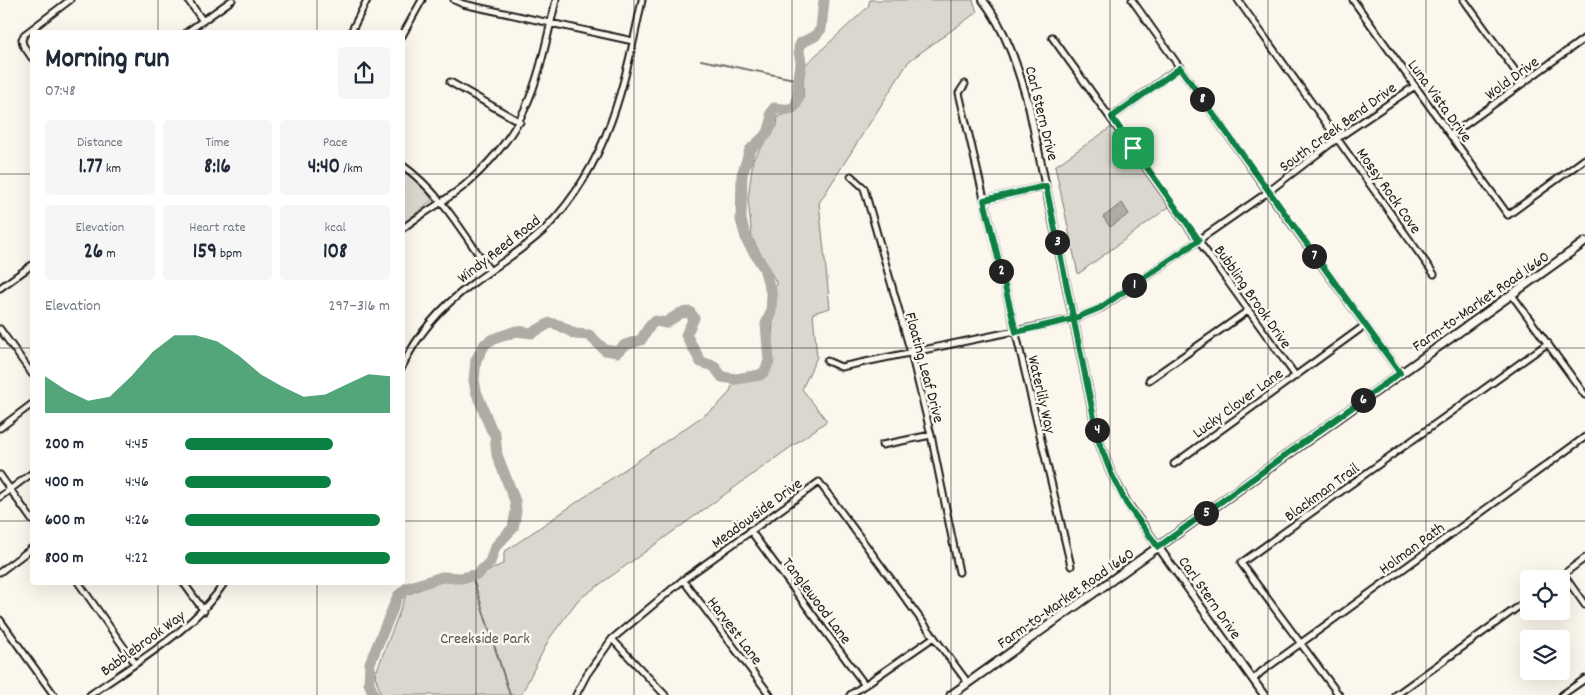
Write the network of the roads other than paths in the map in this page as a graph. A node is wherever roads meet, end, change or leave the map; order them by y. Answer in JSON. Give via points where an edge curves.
{"nodes":[{"id":1,"x":70,"y":0,"type":"edge"},
{"id":2,"x":188,"y":0,"type":"edge"},
{"id":3,"x":232,"y":0,"type":"edge"},
{"id":4,"x":366,"y":0,"type":"edge"},
{"id":5,"x":422,"y":0,"type":"edge"},
{"id":6,"x":454,"y":0,"type":"edge"},
{"id":7,"x":556,"y":0,"type":"edge"},
{"id":8,"x":642,"y":0,"type":"edge"},
{"id":9,"x":983,"y":0,"type":"edge"},
{"id":10,"x":1132,"y":0,"type":"edge"},
{"id":11,"x":1238,"y":0,"type":"edge"},
{"id":12,"x":1353,"y":0,"type":"edge"},
{"id":13,"x":1464,"y":0,"type":"edge"},
{"id":14,"x":203,"y":21,"type":"junction"},
{"id":15,"x":550,"y":23,"type":"junction"},
{"id":16,"x":30,"y":30,"type":"edge"},
{"id":17,"x":30,"y":30,"type":"edge"},
{"id":18,"x":190,"y":30,"type":"edge"},
{"id":19,"x":352,"y":30,"type":"edge"},
{"id":20,"x":405,"y":31,"type":"edge"},
{"id":21,"x":1052,"y":36,"type":"dead end"},
{"id":22,"x":1585,"y":38,"type":"edge"},
{"id":23,"x":633,"y":41,"type":"junction"},
{"id":24,"x":30,"y":55,"type":"edge"},
{"id":25,"x":1180,"y":68,"type":"junction"},
{"id":26,"x":450,"y":82,"type":"dead end"},
{"id":27,"x":1524,"y":82,"type":"junction"},
{"id":28,"x":966,"y":84,"type":"dead end"},
{"id":29,"x":1415,"y":86,"type":"junction"},
{"id":30,"x":1112,"y":117,"type":"junction"},
{"id":31,"x":520,"y":122,"type":"junction"},
{"id":32,"x":1451,"y":135,"type":"junction"},
{"id":33,"x":1338,"y":138,"type":"junction"},
{"id":34,"x":1585,"y":159,"type":"edge"},
{"id":35,"x":405,"y":167,"type":"edge"},
{"id":36,"x":851,"y":176,"type":"dead end"},
{"id":37,"x":1046,"y":186,"type":"junction"},
{"id":38,"x":1268,"y":192,"type":"junction"},
{"id":39,"x":984,"y":200,"type":"junction"},
{"id":40,"x":442,"y":201,"type":"junction"},
{"id":41,"x":405,"y":227,"type":"edge"},
{"id":42,"x":1199,"y":240,"type":"junction"},
{"id":43,"x":1585,"y":242,"type":"edge"},
{"id":44,"x":30,"y":266,"type":"edge"},
{"id":45,"x":490,"y":272,"type":"junction"},
{"id":46,"x":1434,"y":274,"type":"dead end"},
{"id":47,"x":0,"y":288,"type":"edge"},
{"id":48,"x":1512,"y":294,"type":"junction"},
{"id":49,"x":1249,"y":310,"type":"junction"},
{"id":50,"x":1073,"y":319,"type":"junction"},
{"id":51,"x":1364,"y":326,"type":"junction"},
{"id":52,"x":0,"y":329,"type":"edge"},
{"id":53,"x":1016,"y":332,"type":"junction"},
{"id":54,"x":1548,"y":343,"type":"junction"},
{"id":55,"x":911,"y":353,"type":"junction"},
{"id":56,"x":827,"y":361,"type":"dead end"},
{"id":57,"x":405,"y":362,"type":"edge"},
{"id":58,"x":30,"y":371,"type":"edge"},
{"id":59,"x":1400,"y":373,"type":"junction"},
{"id":60,"x":1295,"y":375,"type":"junction"},
{"id":61,"x":1149,"y":380,"type":"dead end"},
{"id":62,"x":1585,"y":396,"type":"edge"},
{"id":63,"x":30,"y":406,"type":"edge"},
{"id":64,"x":0,"y":428,"type":"edge"},
{"id":65,"x":931,"y":435,"type":"junction"},
{"id":66,"x":1585,"y":437,"type":"edge"},
{"id":67,"x":882,"y":445,"type":"dead end"},
{"id":68,"x":1174,"y":464,"type":"dead end"},
{"id":69,"x":0,"y":475,"type":"edge"},
{"id":70,"x":30,"y":475,"type":"edge"},
{"id":71,"x":10,"y":490,"type":"junction"},
{"id":72,"x":0,"y":497,"type":"edge"},
{"id":73,"x":30,"y":517,"type":"edge"},
{"id":74,"x":750,"y":530,"type":"junction"},
{"id":75,"x":1158,"y":547,"type":"junction"},
{"id":76,"x":30,"y":550,"type":"edge"},
{"id":77,"x":1585,"y":558,"type":"edge"},
{"id":78,"x":1071,"y":566,"type":"dead end"},
{"id":79,"x":1568,"y":570,"type":"edge"},
{"id":80,"x":0,"y":572,"type":"edge"},
{"id":81,"x":959,"y":572,"type":"dead end"},
{"id":82,"x":683,"y":580,"type":"junction"},
{"id":83,"x":1570,"y":584,"type":"edge"},
{"id":84,"x":80,"y":585,"type":"edge"},
{"id":85,"x":185,"y":585,"type":"edge"},
{"id":86,"x":223,"y":585,"type":"edge"},
{"id":87,"x":1520,"y":605,"type":"edge"},
{"id":88,"x":1585,"y":605,"type":"edge"},
{"id":89,"x":204,"y":611,"type":"junction"},
{"id":90,"x":0,"y":620,"type":"edge"},
{"id":91,"x":934,"y":637,"type":"junction"},
{"id":92,"x":612,"y":639,"type":"junction"},
{"id":93,"x":1302,"y":643,"type":"junction"},
{"id":94,"x":135,"y":663,"type":"junction"},
{"id":95,"x":1585,"y":679,"type":"edge"},
{"id":96,"x":1253,"y":680,"type":"junction"},
{"id":97,"x":968,"y":683,"type":"junction"},
{"id":98,"x":865,"y":685,"type":"junction"},
{"id":99,"x":54,"y":695,"type":"edge"},
{"id":100,"x":90,"y":695,"type":"edge"},
{"id":101,"x":576,"y":695,"type":"edge"},
{"id":102,"x":665,"y":695,"type":"edge"},
{"id":103,"x":770,"y":695,"type":"edge"},
{"id":104,"x":850,"y":695,"type":"edge"},
{"id":105,"x":951,"y":695,"type":"edge"},
{"id":106,"x":1264,"y":695,"type":"edge"},
{"id":107,"x":1339,"y":695,"type":"edge"},
{"id":108,"x":1396,"y":695,"type":"edge"},
{"id":109,"x":1562,"y":695,"type":"edge"}],
"edges":[{"from":1,"to":17,"type":"street"},
{"from":2,"to":14,"type":"street"},
{"from":3,"to":14,"type":"street"},
{"from":4,"to":19,"type":"street"},
{"from":5,"to":20,"type":"street"},
{"from":6,"to":15,"type":"street"},
{"from":7,"to":15,"type":"street"},
{"from":8,"to":23,"type":"street","name":"Windy Reed Road"},
{"from":9,"to":37,"type":"street","name":"Carl Stern Drive","via":[[1006,38],[1019,70]]},
{"from":10,"to":25,"type":"street"},
{"from":11,"to":33,"type":"street","name":"Mossy Rock Cove"},
{"from":12,"to":29,"type":"street","name":"Luna Vista Drive"},
{"from":13,"to":27,"type":"street"},
{"from":14,"to":18,"type":"street"},
{"from":15,"to":23,"type":"street"},
{"from":15,"to":31,"type":"street","via":[[539,73]]},
{"from":16,"to":24,"type":"street","via":[[22,39]]},
{"from":21,"to":30,"type":"street","name":"Bubbling Brook Drive"},
{"from":22,"to":27,"type":"street","name":"Wold Drive"},
{"from":23,"to":45,"type":"street","name":"Windy Reed Road","via":[[621,99],[590,169],[547,226]]},
{"from":25,"to":30,"type":"street"},
{"from":25,"to":38,"type":"street"},
{"from":26,"to":31,"type":"street"},
{"from":27,"to":32,"type":"street","name":"Wold Drive"},
{"from":28,"to":39,"type":"street","name":"Waterlily Way","via":[[960,93]]},
{"from":29,"to":32,"type":"street","name":"Luna Vista Drive"},
{"from":29,"to":33,"type":"street","name":"South Creek Bend Drive"},
{"from":30,"to":42,"type":"street","name":"Bubbling Brook Drive"},
{"from":31,"to":40,"type":"street","via":[[489,162]]},
{"from":32,"to":34,"type":"street","name":"Luna Vista Drive","via":[[1508,215]]},
{"from":33,"to":38,"type":"street","name":"South Creek Bend Drive"},
{"from":33,"to":46,"type":"street","name":"Mossy Rock Cove"},
{"from":35,"to":40,"type":"street"},
{"from":36,"to":55,"type":"street","name":"Floating Leaf Drive","via":[[864,188]]},
{"from":37,"to":39,"type":"street"},
{"from":37,"to":50,"type":"street","name":"Carl Stern Drive"},
{"from":38,"to":42,"type":"street","name":"South Creek Bend Drive"},
{"from":38,"to":51,"type":"street"},
{"from":39,"to":53,"type":"street","name":"Waterlily Way"},
{"from":40,"to":41,"type":"street"},
{"from":40,"to":45,"type":"street"},
{"from":42,"to":49,"type":"street","name":"Bubbling Brook Drive"},
{"from":42,"to":50,"type":"street","name":"South Creek Bend Drive","via":[[1100,308]]},
{"from":43,"to":48,"type":"main road","name":"Farm-to-Market Road 1660"},
{"from":44,"to":47,"type":"street"},
{"from":45,"to":57,"type":"street","name":"Windy Reed Road","via":[[441,310],[425,328]]},
{"from":48,"to":54,"type":"street"},
{"from":48,"to":59,"type":"main road","name":"Farm-to-Market Road 1660"},
{"from":49,"to":60,"type":"street","name":"Bubbling Brook Drive"},
{"from":49,"to":61,"type":"street"},
{"from":50,"to":53,"type":"street","name":"South Creek Bend Drive"},
{"from":50,"to":75,"type":"street","name":"Carl Stern Drive","via":[[1099,442],[1126,503]]},
{"from":51,"to":59,"type":"street"},
{"from":51,"to":60,"type":"street","name":"Lucky Clover Lane"},
{"from":52,"to":58,"type":"street"},
{"from":53,"to":55,"type":"street","name":"South Creek Bend Drive"},
{"from":53,"to":78,"type":"street","name":"Waterlily Way"},
{"from":54,"to":62,"type":"street"},
{"from":54,"to":93,"type":"street","name":"Blackman Trail","via":[[1242,563]]},
{"from":55,"to":56,"type":"street","name":"South Creek Bend Drive","via":[[841,367]]},
{"from":55,"to":65,"type":"street","name":"Floating Leaf Drive"},
{"from":59,"to":75,"type":"main road","name":"Farm-to-Market Road 1660"},
{"from":60,"to":68,"type":"street","name":"Lucky Clover Lane"},
{"from":63,"to":64,"type":"street"},
{"from":65,"to":67,"type":"street"},
{"from":65,"to":81,"type":"street","name":"Floating Leaf Drive"},
{"from":66,"to":93,"type":"street","name":"Holman Path"},
{"from":69,"to":71,"type":"street"},
{"from":70,"to":71,"type":"street"},
{"from":71,"to":72,"type":"street"},
{"from":71,"to":73,"type":"street"},
{"from":74,"to":82,"type":"street","name":"Meadowside Drive"},
{"from":74,"to":91,"type":"street","name":"Meadowside Drive","via":[[819,482]]},
{"from":74,"to":98,"type":"street","name":"Tanglewood Lane"},
{"from":75,"to":96,"type":"street","name":"Carl Stern Drive"},
{"from":75,"to":97,"type":"main road","name":"Farm-to-Market Road 1660"},
{"from":76,"to":80,"type":"street"},
{"from":77,"to":79,"type":"street"},
{"from":82,"to":92,"type":"street","name":"Meadowside Drive"},
{"from":82,"to":103,"type":"street","name":"Harvest Lane"},
{"from":83,"to":88,"type":"street"},
{"from":84,"to":94,"type":"street"},
{"from":85,"to":89,"type":"street"},
{"from":86,"to":89,"type":"street","name":"Babblebrook Way"},
{"from":87,"to":108,"type":"street"},
{"from":89,"to":94,"type":"street","name":"Babblebrook Way"},
{"from":90,"to":99,"type":"street"},
{"from":91,"to":97,"type":"street","name":"Meadowside Drive"},
{"from":91,"to":98,"type":"street"},
{"from":92,"to":101,"type":"street","name":"Meadowside Drive"},
{"from":92,"to":102,"type":"street"},
{"from":93,"to":96,"type":"street","name":"Holman Path"},
{"from":93,"to":107,"type":"street","name":"Blackman Trail"},
{"from":94,"to":100,"type":"street","name":"Babblebrook Way"},
{"from":95,"to":109,"type":"street"},
{"from":96,"to":106,"type":"street","name":"Carl Stern Drive"},
{"from":97,"to":105,"type":"main road","name":"Farm-to-Market Road 1660"},
{"from":98,"to":104,"type":"street"}]}
